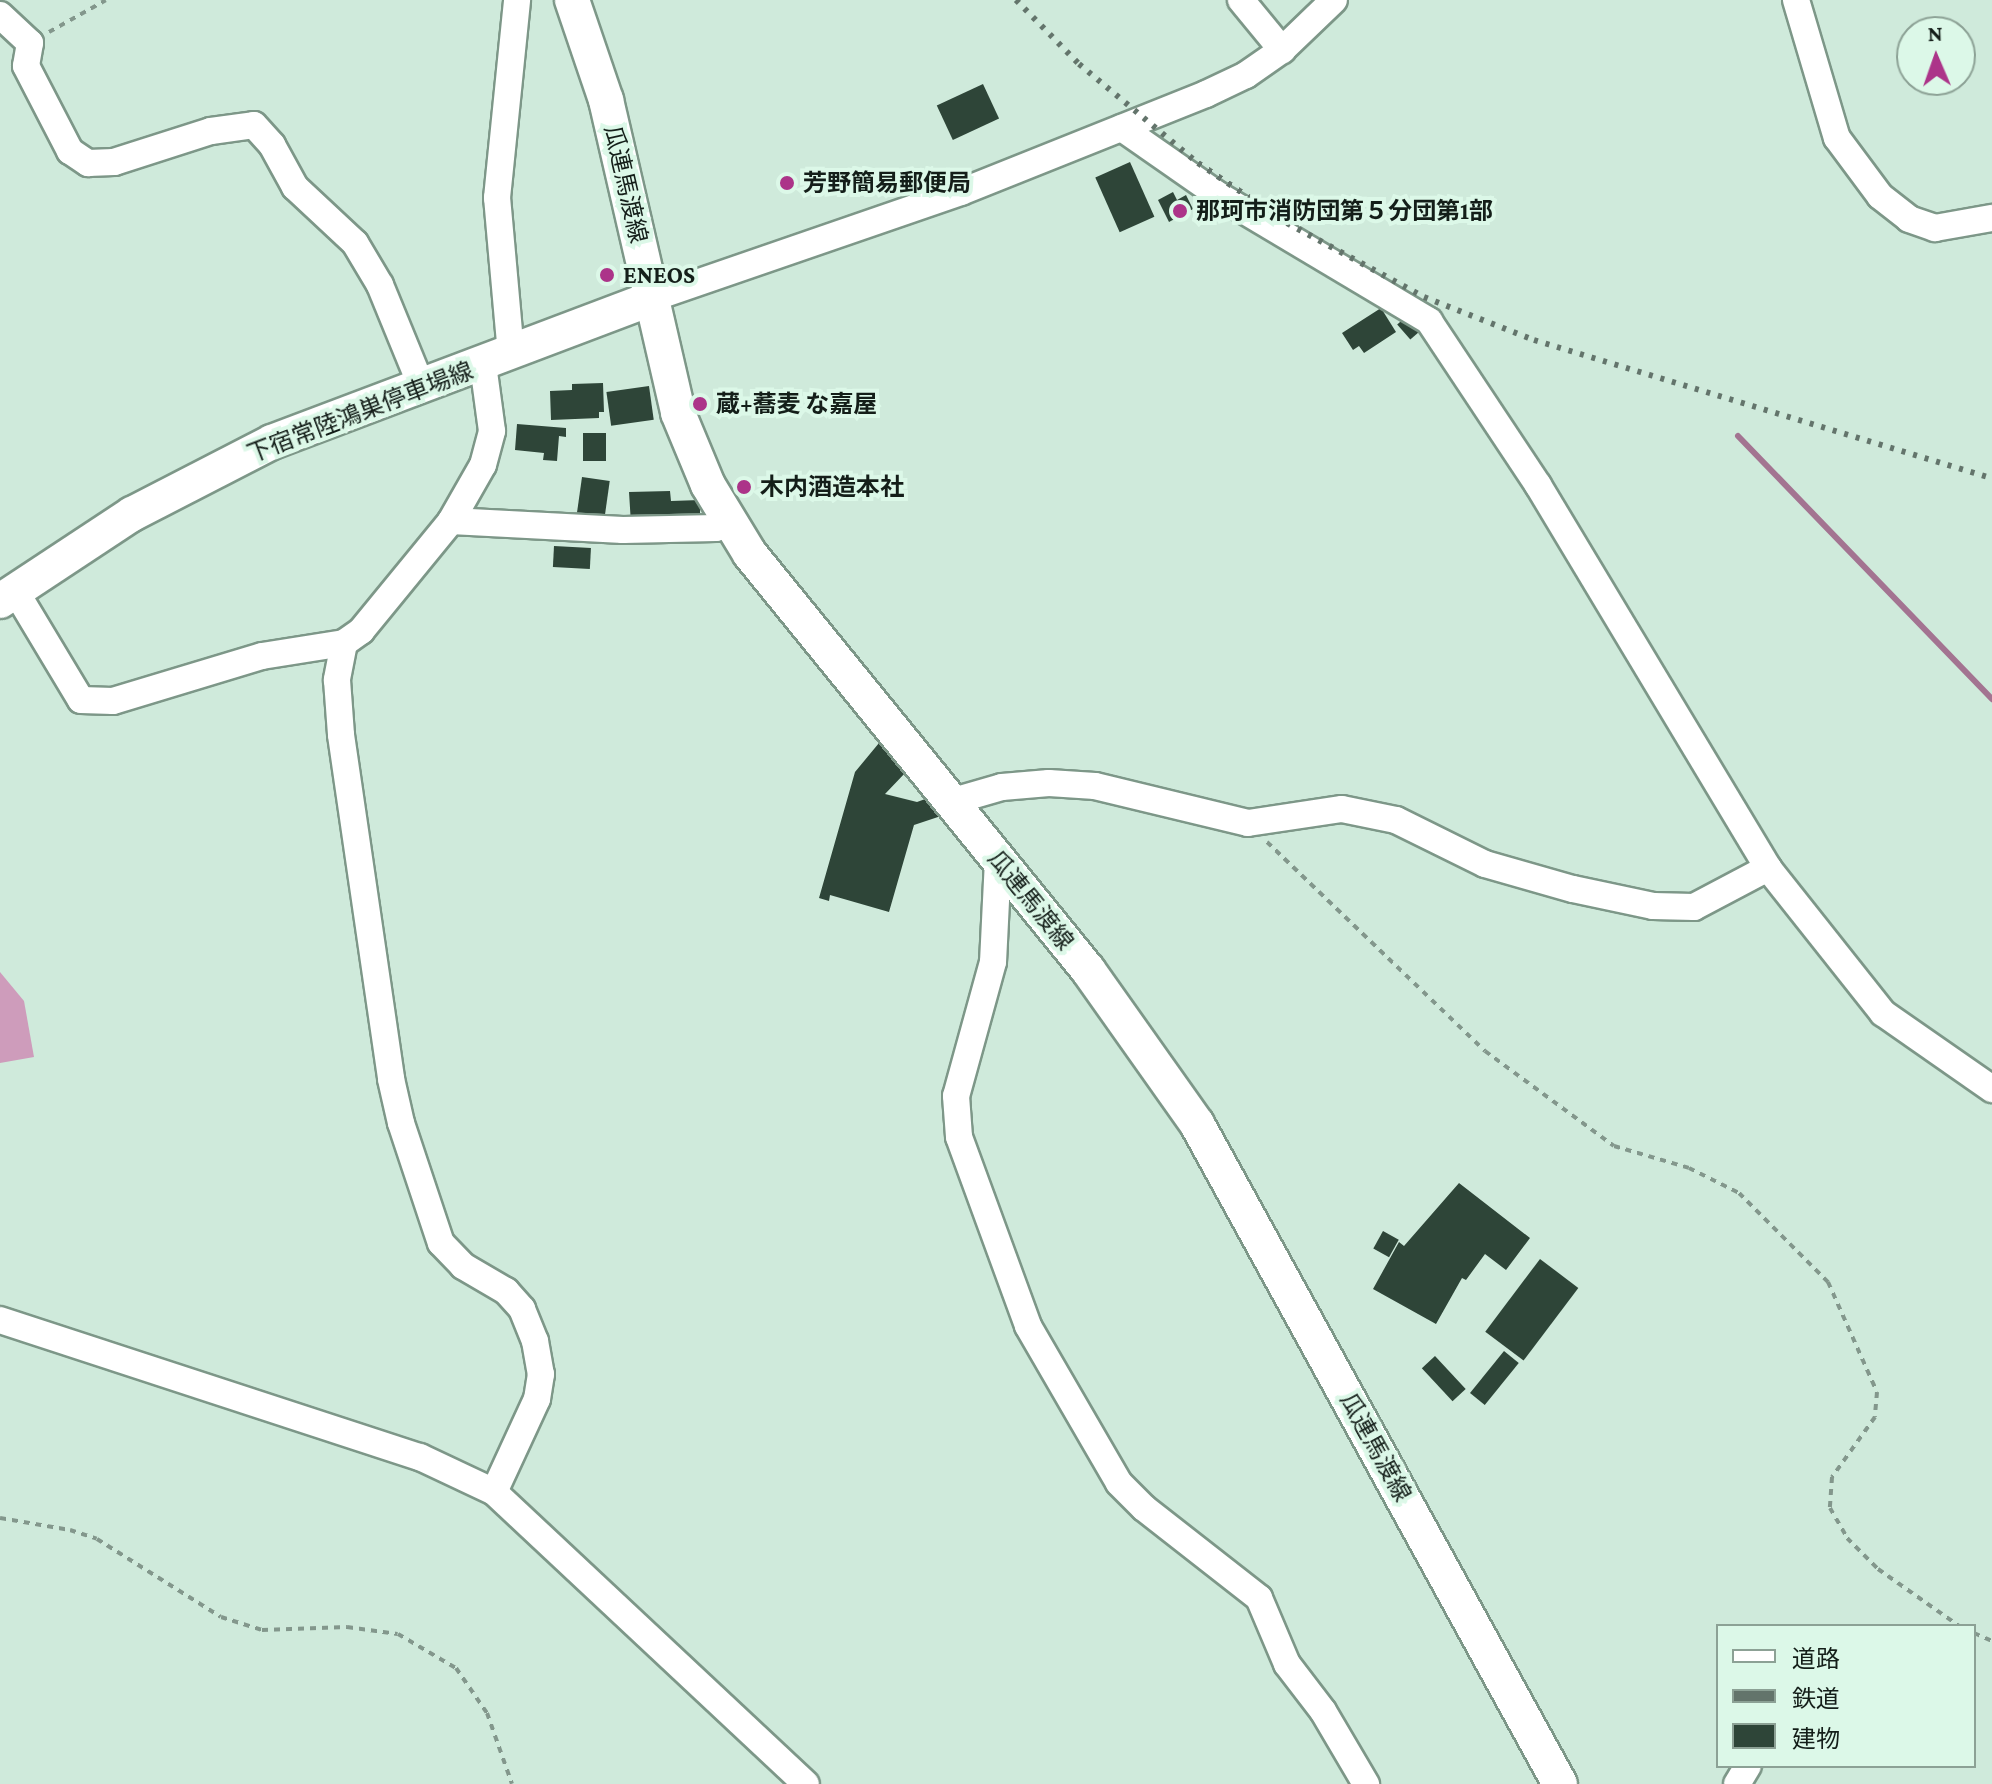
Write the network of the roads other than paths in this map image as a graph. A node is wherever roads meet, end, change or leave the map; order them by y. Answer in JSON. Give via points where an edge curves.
{"nodes":[{"id":1,"x":517,"y":0,"type":"edge"},
{"id":2,"x":572,"y":0,"type":"edge"},
{"id":3,"x":1241,"y":0,"type":"edge"},
{"id":4,"x":1334,"y":0,"type":"edge"},
{"id":5,"x":1796,"y":0,"type":"edge"},
{"id":6,"x":0,"y":15,"type":"edge"},
{"id":7,"x":1282,"y":50,"type":"junction"},
{"id":8,"x":1122,"y":128,"type":"junction"},
{"id":9,"x":1992,"y":218,"type":"edge"},
{"id":10,"x":650,"y":299,"type":"junction"},
{"id":11,"x":497,"y":359,"type":"junction"},
{"id":12,"x":421,"y":385,"type":"junction"},
{"id":13,"x":451,"y":521,"type":"junction"},
{"id":14,"x":728,"y":522,"type":"junction"},
{"id":15,"x":8,"y":596,"type":"edge"},
{"id":16,"x":344,"y":643,"type":"junction"},
{"id":17,"x":950,"y":802,"type":"junction"},
{"id":18,"x":998,"y":860,"type":"junction"},
{"id":19,"x":1768,"y":868,"type":"junction"},
{"id":20,"x":1992,"y":1089,"type":"edge"},
{"id":21,"x":0,"y":1320,"type":"edge"},
{"id":22,"x":494,"y":1492,"type":"junction"},
{"id":23,"x":806,"y":1784,"type":"edge"},
{"id":24,"x":1366,"y":1784,"type":"edge"},
{"id":25,"x":1560,"y":1784,"type":"edge"}],
"edges":[{"from":1,"to":11,"type":"street","via":[[497,198]]},
{"from":2,"to":10,"type":"main road","name":"瓜連馬渡線","via":[[606,100]]},
{"from":3,"to":7,"type":"street"},
{"from":4,"to":7,"type":"street"},
{"from":5,"to":9,"type":"street","via":[[1837,138],[1880,196],[1909,219],[1935,228]]},
{"from":6,"to":12,"type":"street","via":[[30,43],[26,66],[70,151],[88,163],[114,162],[211,131],[254,125],[295,187],[355,243],[380,285]]},
{"from":7,"to":8,"type":"street","via":[[1246,75]]},
{"from":8,"to":10,"type":"street","via":[[961,192]]},
{"from":8,"to":19,"type":"street","via":[[1218,195],[1429,321],[1538,485]]},
{"from":10,"to":11,"type":"main road","name":"下宿常陸鴻巣停車場線"},
{"from":10,"to":14,"type":"main road","name":"瓜連馬渡線","via":[[678,413]]},
{"from":11,"to":12,"type":"main road","name":"下宿常陸鴻巣停車場線"},
{"from":11,"to":13,"type":"street","via":[[492,431],[483,465]]},
{"from":12,"to":15,"type":"main road","name":"下宿常陸鴻巣停車場線","via":[[272,442],[132,514]]},
{"from":13,"to":14,"type":"street","via":[[623,530],[716,528]]},
{"from":13,"to":16,"type":"street","via":[[361,631]]},
{"from":14,"to":17,"type":"main road","name":"瓜連馬渡線"},
{"from":15,"to":16,"type":"street","via":[[81,700],[113,701],[262,656]]},
{"from":16,"to":22,"type":"street","via":[[337,680],[341,735],[401,1123],[441,1243],[522,1309],[541,1374],[537,1399]]},
{"from":17,"to":18,"type":"main road","name":"瓜連馬渡線"},
{"from":17,"to":19,"type":"street","via":[[1002,787],[1049,783],[1080,785],[1248,823],[1342,809],[1396,820],[1485,864],[1653,906],[1694,907]]},
{"from":18,"to":24,"type":"street","via":[[993,962],[956,1096],[959,1137],[1028,1326],[1119,1483],[1259,1598],[1287,1664],[1323,1711]]},
{"from":18,"to":25,"type":"main road","name":"瓜連馬渡線","via":[[1088,970],[1197,1124]]},
{"from":19,"to":20,"type":"street","via":[[1883,1013]]},
{"from":21,"to":22,"type":"street","via":[[420,1457]]},
{"from":22,"to":23,"type":"street"}]}
